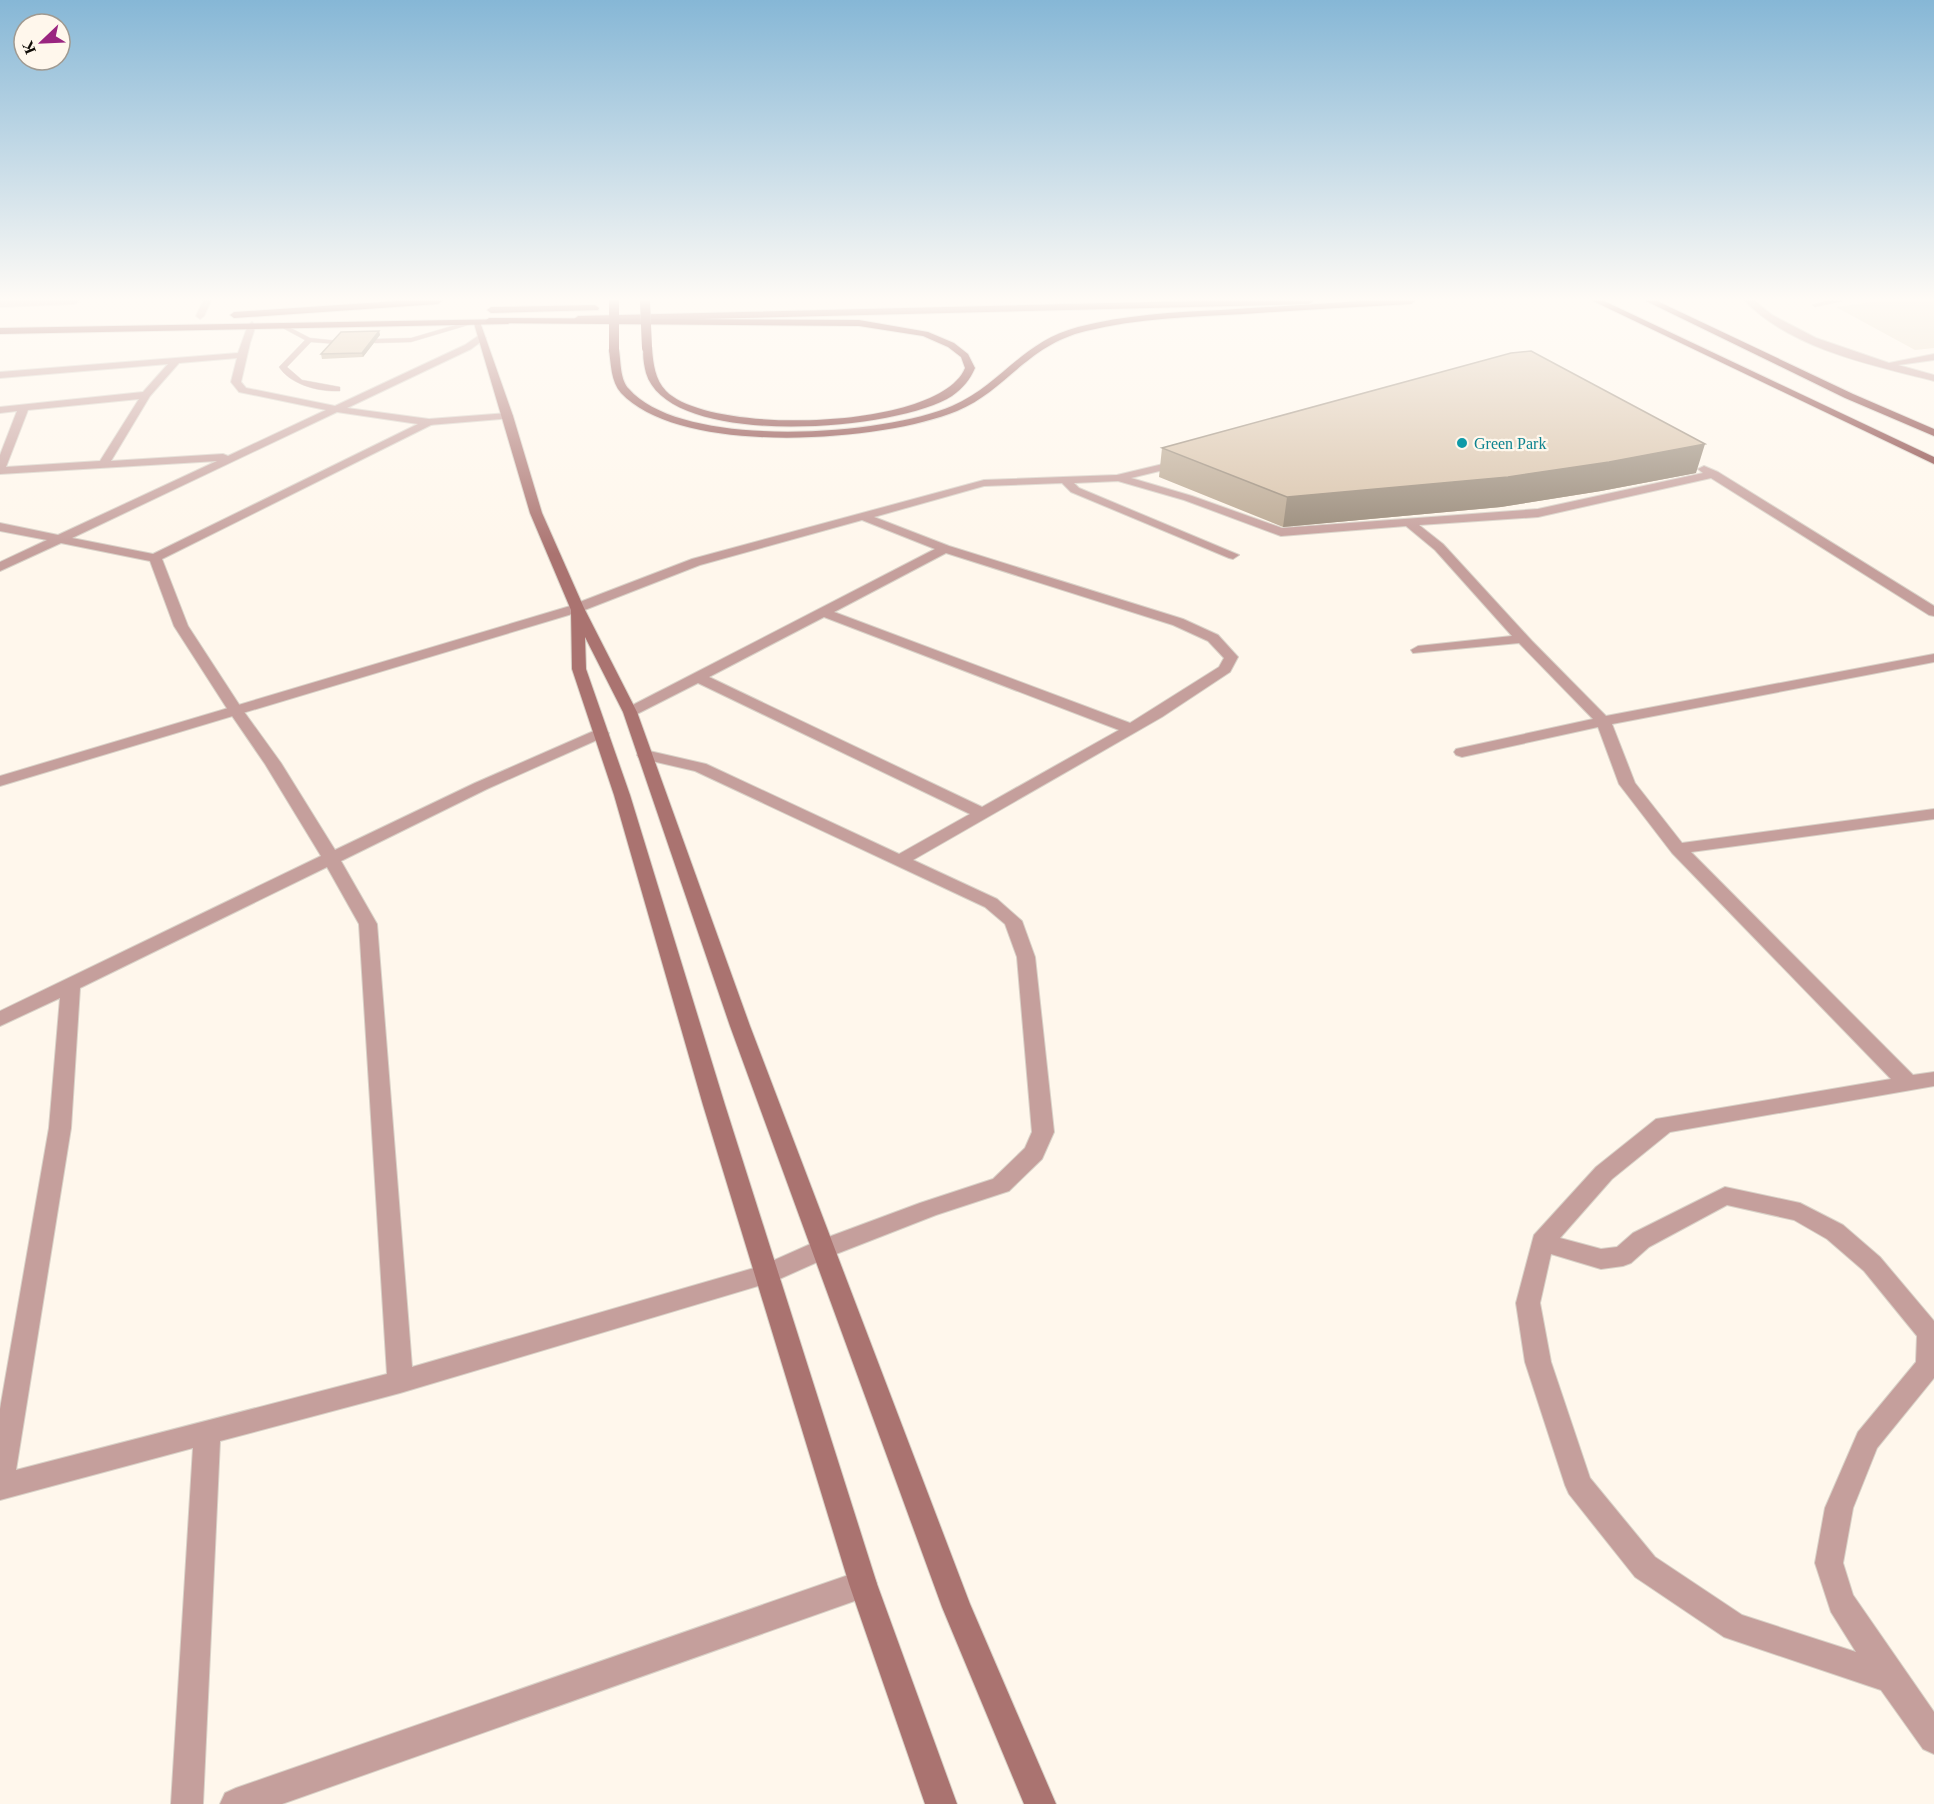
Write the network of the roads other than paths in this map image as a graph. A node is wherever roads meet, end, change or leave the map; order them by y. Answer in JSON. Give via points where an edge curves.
{"nodes":[{"id":1,"x":155,"y":385,"type":"edge"},
{"id":2,"x":239,"y":385,"type":"edge"},
{"id":3,"x":319,"y":385,"type":"edge"},
{"id":4,"x":387,"y":385,"type":"edge"},
{"id":5,"x":497,"y":385,"type":"edge"},
{"id":6,"x":622,"y":385,"type":"edge"},
{"id":7,"x":658,"y":385,"type":"edge"},
{"id":8,"x":958,"y":385,"type":"edge"},
{"id":9,"x":995,"y":385,"type":"edge"},
{"id":10,"x":1775,"y":385,"type":"edge"},
{"id":11,"x":1826,"y":385,"type":"edge"},
{"id":12,"x":337,"y":389,"type":"dead end"},
{"id":13,"x":146,"y":395,"type":"junction"},
{"id":14,"x":24,"y":407,"type":"junction"},
{"id":15,"x":336,"y":409,"type":"junction"},
{"id":16,"x":0,"y":410,"type":"edge"},
{"id":17,"x":508,"y":416,"type":"junction"},
{"id":18,"x":429,"y":422,"type":"junction"},
{"id":19,"x":1934,"y":433,"type":"edge"},
{"id":20,"x":232,"y":456,"type":"junction"},
{"id":21,"x":1198,"y":458,"type":"edge"},
{"id":22,"x":1934,"y":460,"type":"edge"},
{"id":23,"x":1694,"y":463,"type":"edge"},
{"id":24,"x":103,"y":465,"type":"junction"},
{"id":25,"x":0,"y":470,"type":"edge"},
{"id":26,"x":1714,"y":474,"type":"junction"},
{"id":27,"x":1118,"y":478,"type":"junction"},
{"id":28,"x":1065,"y":480,"type":"junction"},
{"id":29,"x":864,"y":517,"type":"junction"},
{"id":30,"x":1409,"y":523,"type":"junction"},
{"id":31,"x":0,"y":526,"type":"edge"},
{"id":32,"x":62,"y":538,"type":"junction"},
{"id":33,"x":945,"y":549,"type":"junction"},
{"id":34,"x":1233,"y":555,"type":"dead end"},
{"id":35,"x":155,"y":558,"type":"junction"},
{"id":36,"x":0,"y":567,"type":"edge"},
{"id":37,"x":577,"y":608,"type":"junction"},
{"id":38,"x":823,"y":612,"type":"junction"},
{"id":39,"x":1934,"y":612,"type":"edge"},
{"id":40,"x":1522,"y":639,"type":"junction"},
{"id":41,"x":1418,"y":650,"type":"dead end"},
{"id":42,"x":1934,"y":658,"type":"edge"},
{"id":43,"x":697,"y":677,"type":"junction"},
{"id":44,"x":235,"y":710,"type":"junction"},
{"id":45,"x":630,"y":712,"type":"junction"},
{"id":46,"x":1603,"y":721,"type":"junction"},
{"id":47,"x":1131,"y":729,"type":"junction"},
{"id":48,"x":601,"y":733,"type":"junction"},
{"id":49,"x":1462,"y":752,"type":"dead end"},
{"id":50,"x":645,"y":755,"type":"junction"},
{"id":51,"x":0,"y":781,"type":"edge"},
{"id":52,"x":982,"y":813,"type":"junction"},
{"id":53,"x":1934,"y":814,"type":"edge"},
{"id":54,"x":1678,"y":849,"type":"junction"},
{"id":55,"x":331,"y":858,"type":"junction"},
{"id":56,"x":899,"y":861,"type":"junction"},
{"id":57,"x":71,"y":984,"type":"junction"},
{"id":58,"x":0,"y":1019,"type":"edge"},
{"id":59,"x":1934,"y":1079,"type":"edge"},
{"id":60,"x":1910,"y":1084,"type":"junction"},
{"id":61,"x":1542,"y":1242,"type":"junction"},
{"id":62,"x":823,"y":1249,"type":"junction"},
{"id":63,"x":767,"y":1274,"type":"junction"},
{"id":64,"x":400,"y":1382,"type":"junction"},
{"id":65,"x":207,"y":1431,"type":"junction"},
{"id":66,"x":0,"y":1487,"type":"edge"},
{"id":67,"x":862,"y":1584,"type":"junction"},
{"id":68,"x":1891,"y":1678,"type":"junction"},
{"id":69,"x":1934,"y":1738,"type":"edge"},
{"id":70,"x":187,"y":1804,"type":"edge"},
{"id":71,"x":236,"y":1804,"type":"edge"},
{"id":72,"x":941,"y":1804,"type":"edge"},
{"id":73,"x":1040,"y":1804,"type":"edge"}],
"edges":[{"from":1,"to":13,"type":"street"},
{"from":2,"to":15,"type":"street","via":[[243,390]]},
{"from":3,"to":12,"type":"lane"},
{"from":4,"to":15,"type":"street"},
{"from":5,"to":17,"type":"main road"},
{"from":6,"to":9,"type":"highway","bridge":true,"via":[[636,402],[660,415],[694,425],[802,435],[899,425],[954,408]]},
{"from":7,"to":8,"type":"highway","bridge":true,"via":[[666,396],[702,413],[764,423],[841,421],[899,412],[938,400]]},
{"from":10,"to":22,"type":"highway"},
{"from":11,"to":19,"type":"highway"},
{"from":13,"to":14,"type":"street"},
{"from":13,"to":24,"type":"street"},
{"from":14,"to":16,"type":"street"},
{"from":14,"to":25,"type":"street"},
{"from":15,"to":18,"type":"street"},
{"from":15,"to":20,"type":"street"},
{"from":17,"to":18,"type":"street"},
{"from":17,"to":37,"type":"main road","via":[[536,513]]},
{"from":18,"to":35,"type":"street"},
{"from":20,"to":24,"type":"street"},
{"from":20,"to":32,"type":"street"},
{"from":21,"to":27,"type":"street"},
{"from":23,"to":26,"type":"street"},
{"from":24,"to":25,"type":"street"},
{"from":26,"to":30,"type":"street","via":[[1538,513]]},
{"from":26,"to":39,"type":"street"},
{"from":27,"to":28,"type":"street"},
{"from":27,"to":30,"type":"street","via":[[1188,498],[1281,532]]},
{"from":28,"to":29,"type":"street","via":[[984,483]]},
{"from":28,"to":34,"type":"street","via":[[1075,490]]},
{"from":29,"to":33,"type":"street"},
{"from":29,"to":37,"type":"street","via":[[696,562]]},
{"from":30,"to":40,"type":"street","via":[[1439,547]]},
{"from":31,"to":32,"type":"street"},
{"from":32,"to":35,"type":"street"},
{"from":32,"to":36,"type":"street"},
{"from":33,"to":38,"type":"street"},
{"from":33,"to":47,"type":"street","via":[[1178,622],[1223,646],[1231,657],[1225,669]]},
{"from":35,"to":44,"type":"street","via":[[181,626]]},
{"from":37,"to":44,"type":"street"},
{"from":37,"to":45,"type":"main road"},
{"from":37,"to":48,"type":"main road","via":[[579,669]]},
{"from":38,"to":43,"type":"street"},
{"from":38,"to":47,"type":"street"},
{"from":40,"to":41,"type":"street"},
{"from":40,"to":46,"type":"street"},
{"from":42,"to":46,"type":"street"},
{"from":43,"to":45,"type":"street"},
{"from":43,"to":52,"type":"street"},
{"from":44,"to":51,"type":"street"},
{"from":44,"to":55,"type":"street","via":[[273,763]]},
{"from":45,"to":50,"type":"main road"},
{"from":46,"to":49,"type":"street"},
{"from":46,"to":54,"type":"street","via":[[1627,784]]},
{"from":47,"to":52,"type":"street"},
{"from":48,"to":55,"type":"street"},
{"from":48,"to":63,"type":"main road"},
{"from":50,"to":56,"type":"street","via":[[700,767]]},
{"from":50,"to":62,"type":"main road"},
{"from":52,"to":56,"type":"street"},
{"from":53,"to":54,"type":"street"},
{"from":54,"to":60,"type":"street"},
{"from":55,"to":57,"type":"street"},
{"from":55,"to":64,"type":"street","via":[[368,924]]},
{"from":56,"to":62,"type":"street","via":[[991,903],[1012,921],[1026,957],[1043,1132],[1034,1154],[1001,1185]]},
{"from":57,"to":58,"type":"street"},
{"from":57,"to":66,"type":"street","via":[[60,1128]]},
{"from":59,"to":60,"type":"street"},
{"from":60,"to":61,"type":"street","via":[[1664,1125],[1604,1173]]},
{"from":61,"to":68,"type":"street","via":[[1528,1303],[1538,1362],[1579,1485],[1630,1549],[1645,1567],[1734,1627]]},
{"from":61,"to":68,"type":"street","via":[[1601,1259],[1623,1256],[1641,1240],[1725,1196],[1800,1212],[1836,1232],[1872,1264],[1929,1333],[1929,1365],[1867,1441],[1839,1508],[1829,1563],[1841,1602]]},
{"from":62,"to":63,"type":"street"},
{"from":62,"to":73,"type":"main road","via":[[957,1607]]},
{"from":63,"to":64,"type":"street"},
{"from":63,"to":67,"type":"main road"},
{"from":64,"to":65,"type":"street"},
{"from":65,"to":66,"type":"street"},
{"from":65,"to":70,"type":"street"},
{"from":67,"to":71,"type":"street"},
{"from":67,"to":72,"type":"main road"},
{"from":68,"to":69,"type":"street"}]}
